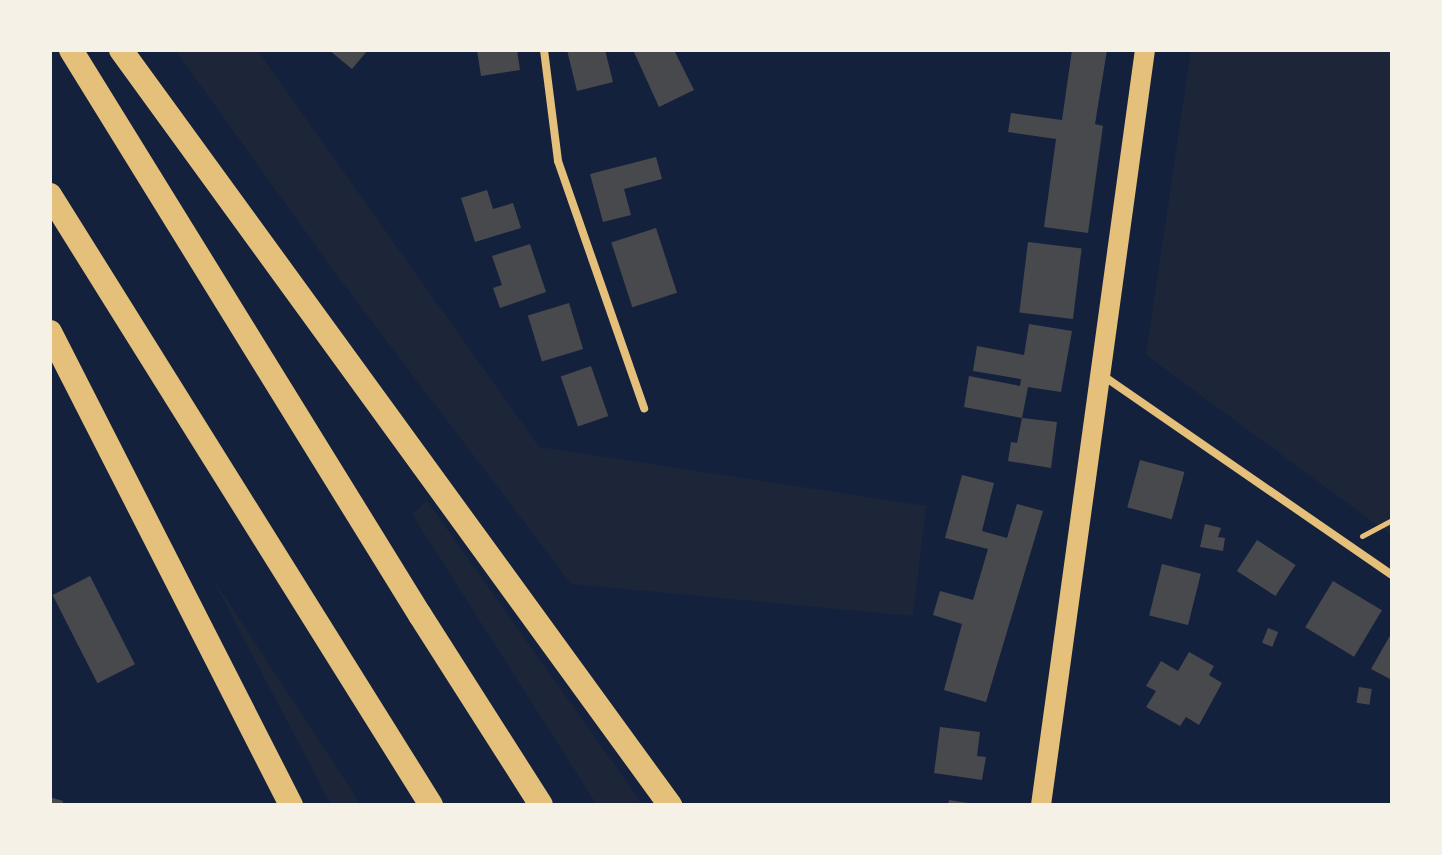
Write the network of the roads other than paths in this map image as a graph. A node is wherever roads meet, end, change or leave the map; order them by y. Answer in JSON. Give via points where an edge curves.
{"nodes":[{"id":1,"x":71,"y":50,"type":"edge"},
{"id":2,"x":121,"y":50,"type":"edge"},
{"id":3,"x":544,"y":50,"type":"edge"},
{"id":4,"x":1145,"y":50,"type":"edge"},
{"id":5,"x":50,"y":195,"type":"edge"},
{"id":6,"x":50,"y":332,"type":"edge"},
{"id":7,"x":1101,"y":375,"type":"junction"},
{"id":8,"x":644,"y":408,"type":"dead end"},
{"id":9,"x":1392,"y":575,"type":"edge"},
{"id":10,"x":291,"y":805,"type":"edge"},
{"id":11,"x":431,"y":805,"type":"edge"},
{"id":12,"x":541,"y":805,"type":"edge"},
{"id":13,"x":670,"y":805,"type":"edge"},
{"id":14,"x":1041,"y":805,"type":"edge"}],
"edges":[{"from":1,"to":12,"type":"highway"},
{"from":2,"to":13,"type":"highway"},
{"from":3,"to":8,"type":"street","via":[[558,161]]},
{"from":4,"to":7,"type":"main road"},
{"from":5,"to":11,"type":"highway"},
{"from":6,"to":10,"type":"highway"},
{"from":7,"to":9,"type":"street"},
{"from":7,"to":14,"type":"main road"}]}
